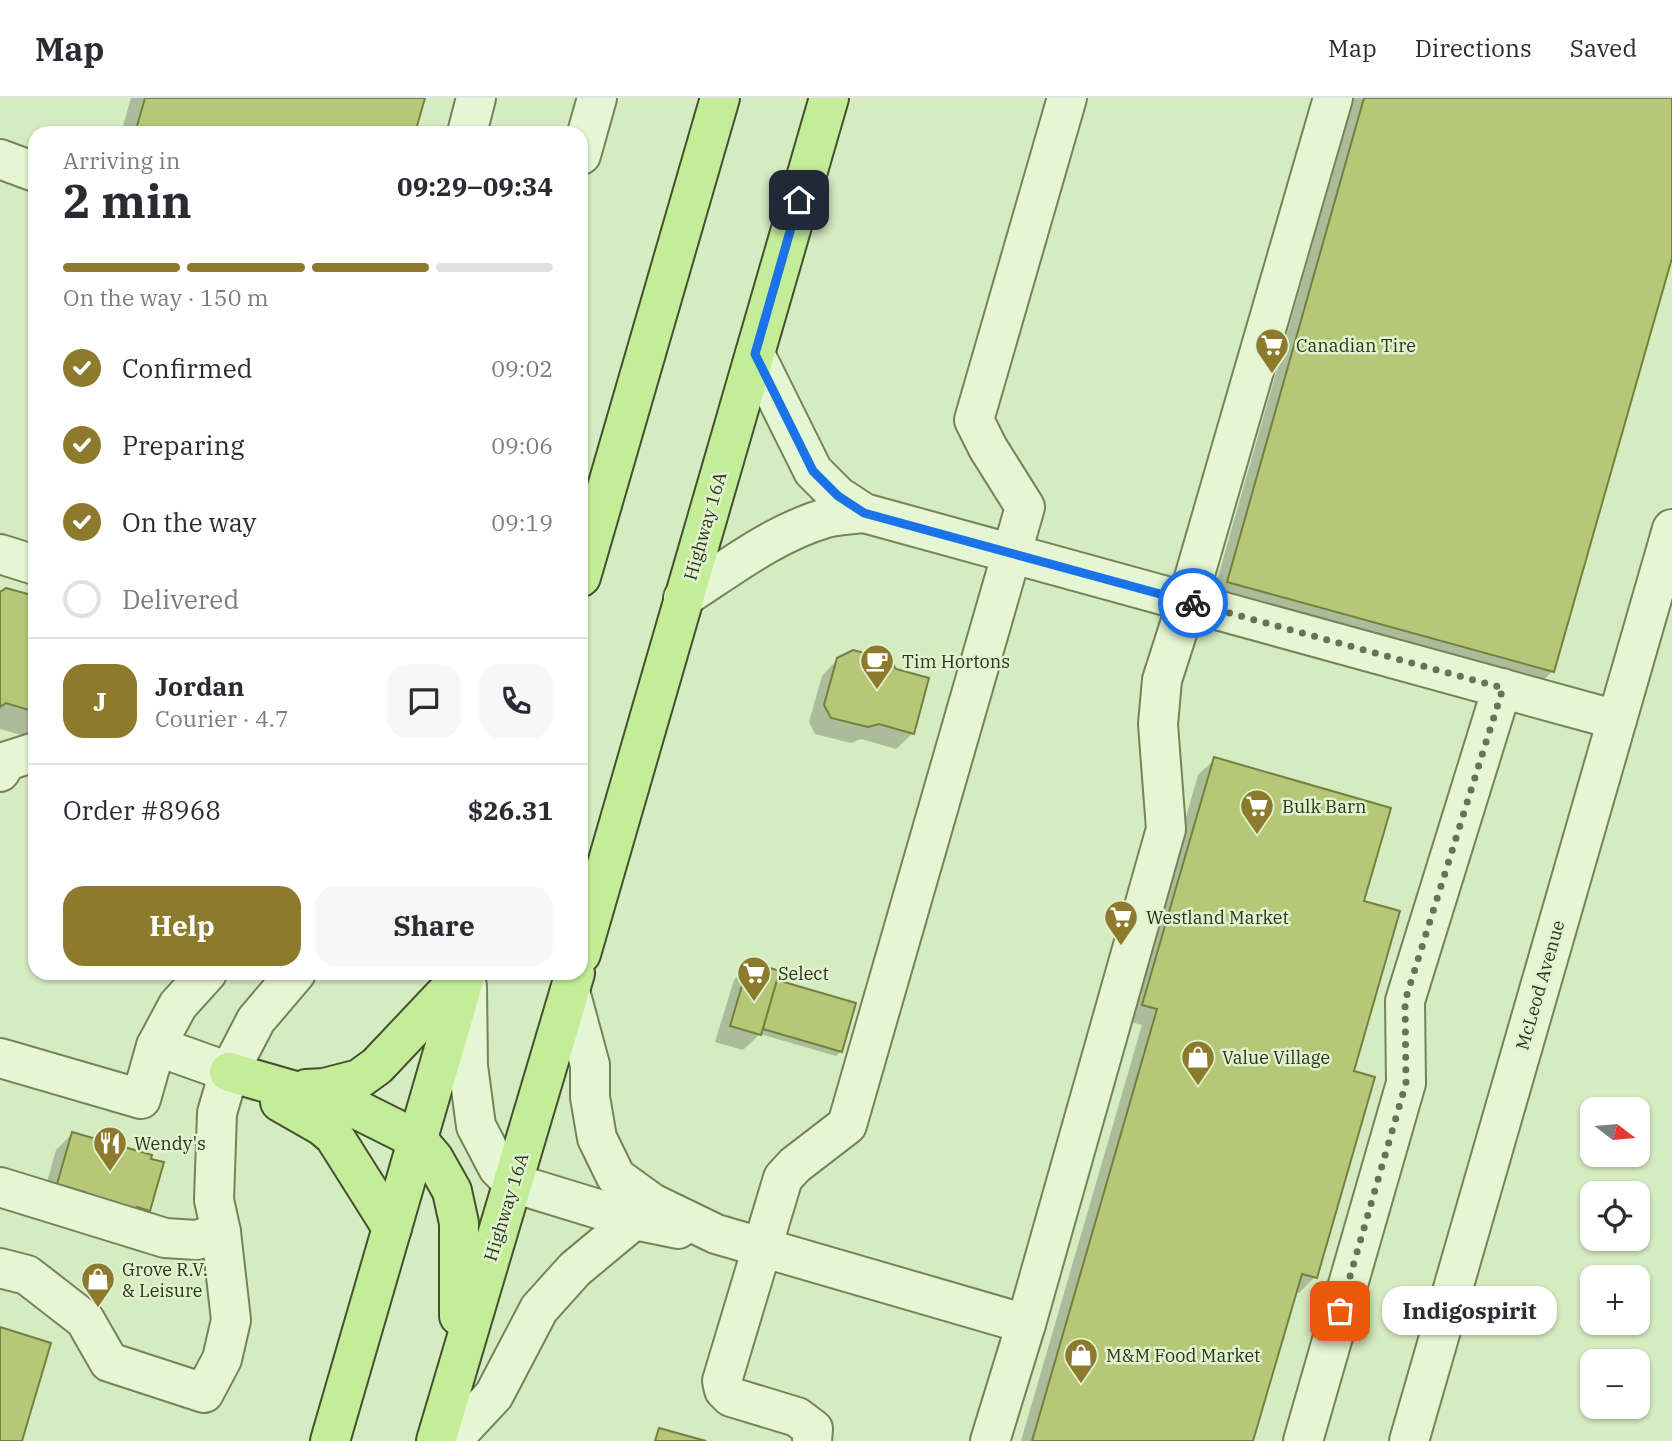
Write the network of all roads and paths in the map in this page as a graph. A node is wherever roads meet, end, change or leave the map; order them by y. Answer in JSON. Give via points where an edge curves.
{"nodes":[{"id":1,"x":476,"y":98,"type":"edge"},
{"id":2,"x":597,"y":98,"type":"edge"},
{"id":3,"x":720,"y":98,"type":"edge"},
{"id":4,"x":829,"y":98,"type":"edge"},
{"id":5,"x":1067,"y":98,"type":"edge"},
{"id":6,"x":1333,"y":98,"type":"edge"},
{"id":7,"x":469,"y":126,"type":"edge"},
{"id":8,"x":588,"y":130,"type":"edge"},
{"id":9,"x":0,"y":159,"type":"edge"},
{"id":10,"x":28,"y":169,"type":"edge"},
{"id":11,"x":755,"y":354,"type":"junction"},
{"id":12,"x":864,"y":513,"type":"junction"},
{"id":13,"x":1672,"y":529,"type":"edge"},
{"id":14,"x":588,"y":553,"type":"edge"},
{"id":15,"x":1011,"y":553,"type":"junction"},
{"id":16,"x":0,"y":554,"type":"edge"},
{"id":17,"x":28,"y":563,"type":"edge"},
{"id":18,"x":683,"y":598,"type":"junction"},
{"id":19,"x":1187,"y":601,"type":"junction"},
{"id":20,"x":1503,"y":688,"type":"junction"},
{"id":21,"x":1617,"y":720,"type":"junction"},
{"id":22,"x":28,"y":754,"type":"edge"},
{"id":23,"x":0,"y":772,"type":"edge"},
{"id":24,"x":588,"y":930,"type":"edge"},
{"id":25,"x":201,"y":980,"type":"edge"},
{"id":26,"x":290,"y":980,"type":"edge"},
{"id":27,"x":459,"y":980,"type":"edge"},
{"id":28,"x":464,"y":980,"type":"edge"},
{"id":29,"x":466,"y":980,"type":"edge"},
{"id":30,"x":573,"y":982,"type":"edge"},
{"id":31,"x":156,"y":1046,"type":"junction"},
{"id":32,"x":0,"y":1058,"type":"edge"},
{"id":33,"x":229,"y":1072,"type":"junction"},
{"id":34,"x":288,"y":1089,"type":"junction"},
{"id":35,"x":418,"y":1140,"type":"junction"},
{"id":36,"x":513,"y":1183,"type":"junction"},
{"id":37,"x":0,"y":1187,"type":"edge"},
{"id":38,"x":634,"y":1220,"type":"junction"},
{"id":39,"x":392,"y":1228,"type":"junction"},
{"id":40,"x":221,"y":1232,"type":"junction"},
{"id":41,"x":716,"y":1234,"type":"junction"},
{"id":42,"x":762,"y":1248,"type":"junction"},
{"id":43,"x":0,"y":1268,"type":"edge"},
{"id":44,"x":1026,"y":1324,"type":"junction"},
{"id":45,"x":458,"y":1367,"type":"junction"},
{"id":46,"x":330,"y":1441,"type":"edge"},
{"id":47,"x":436,"y":1441,"type":"edge"},
{"id":48,"x":451,"y":1441,"type":"edge"},
{"id":49,"x":812,"y":1441,"type":"edge"},
{"id":50,"x":990,"y":1441,"type":"edge"},
{"id":51,"x":1303,"y":1441,"type":"edge"},
{"id":52,"x":1409,"y":1441,"type":"edge"}],
"edges":[{"from":1,"to":7,"type":"street"},
{"from":2,"to":8,"type":"street"},
{"from":3,"to":14,"type":"main road"},
{"from":4,"to":11,"type":"main road","name":"Highway 16A"},
{"from":5,"to":15,"type":"street","via":[[974,420],[1025,507]]},
{"from":6,"to":19,"type":"street"},
{"from":9,"to":10,"type":"street"},
{"from":11,"to":12,"type":"street","via":[[813,471]]},
{"from":11,"to":18,"type":"main road","name":"Highway 16A"},
{"from":12,"to":15,"type":"street"},
{"from":12,"to":18,"type":"street","via":[[829,517],[798,528]]},
{"from":13,"to":21,"type":"street","name":"McLeod Avenue"},
{"from":15,"to":19,"type":"street"},
{"from":15,"to":42,"type":"street","via":[[847,1125],[783,1178]]},
{"from":16,"to":17,"type":"street"},
{"from":18,"to":24,"type":"main road","name":"Highway 16A"},
{"from":19,"to":20,"type":"street"},
{"from":19,"to":44,"type":"street","via":[[1161,680],[1158,724],[1166,829]]},
{"from":20,"to":21,"type":"street"},
{"from":20,"to":51,"type":"street","via":[[1405,1001],[1406,1083]]},
{"from":21,"to":52,"type":"street","name":"McLeod Avenue"},
{"from":22,"to":23,"type":"street","via":[[8,761]]},
{"from":25,"to":31,"type":"street","via":[[178,1005]]},
{"from":26,"to":33,"type":"street","via":[[256,1020]]},
{"from":27,"to":34,"type":"main road","via":[[359,1079],[324,1088]]},
{"from":28,"to":35,"type":"main road"},
{"from":29,"to":36,"type":"street","via":[[468,1066],[476,1126],[498,1168]]},
{"from":30,"to":36,"type":"main road","name":"Highway 16A"},
{"from":30,"to":41,"type":"street","via":[[590,1065],[597,1138],[616,1177],[652,1203]]},
{"from":31,"to":32,"type":"street","via":[[141,1099]]},
{"from":31,"to":33,"type":"street"},
{"from":33,"to":34,"type":"main road"},
{"from":33,"to":39,"type":"main road","via":[[334,1136]]},
{"from":33,"to":40,"type":"street","via":[[217,1113],[214,1200]]},
{"from":34,"to":35,"type":"main road","via":[[354,1108]]},
{"from":35,"to":39,"type":"main road"},
{"from":35,"to":45,"type":"main road","via":[[452,1191],[459,1223]]},
{"from":36,"to":38,"type":"street"},
{"from":36,"to":45,"type":"main road","name":"Highway 16A"},
{"from":37,"to":40,"type":"street","via":[[165,1238],[197,1240]]},
{"from":38,"to":41,"type":"street"},
{"from":38,"to":48,"type":"street","via":[[575,1269],[539,1309],[494,1395]]},
{"from":39,"to":46,"type":"main road"},
{"from":40,"to":43,"type":"street","via":[[231,1320],[222,1359],[204,1393],[108,1362],[85,1320],[27,1275]]},
{"from":41,"to":42,"type":"street"},
{"from":42,"to":44,"type":"street"},
{"from":42,"to":49,"type":"street","via":[[722,1381],[724,1390],[731,1397],[797,1417],[813,1429]]},
{"from":44,"to":50,"type":"street"},
{"from":45,"to":47,"type":"main road","name":"Highway 16A"}]}
